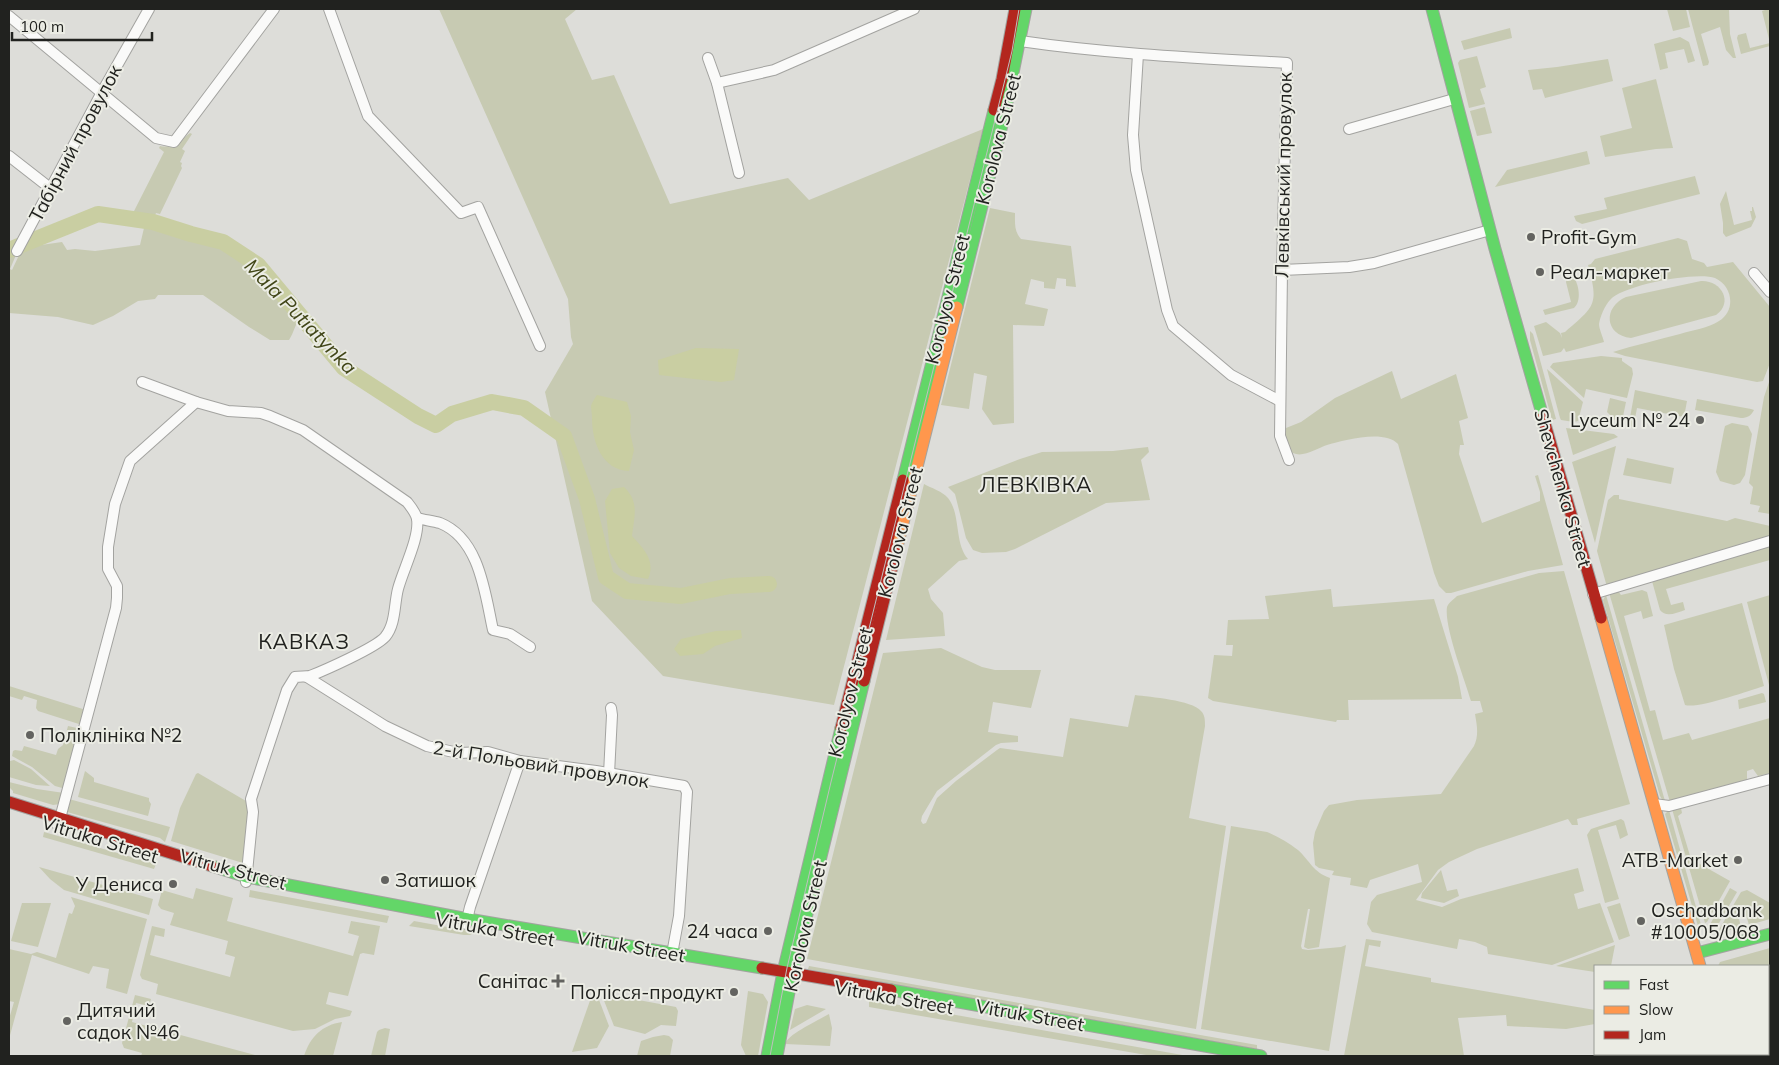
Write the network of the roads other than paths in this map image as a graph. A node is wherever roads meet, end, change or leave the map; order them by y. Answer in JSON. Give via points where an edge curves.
{"nodes":[{"id":1,"x":149,"y":9,"type":"edge"},
{"id":2,"x":274,"y":9,"type":"edge"},
{"id":3,"x":329,"y":9,"type":"edge"},
{"id":4,"x":914,"y":9,"type":"edge"},
{"id":5,"x":1015,"y":9,"type":"edge"},
{"id":6,"x":1026,"y":9,"type":"edge"},
{"id":7,"x":1432,"y":9,"type":"edge"},
{"id":8,"x":9,"y":16,"type":"edge"},
{"id":9,"x":1020,"y":41,"type":"junction"},
{"id":10,"x":1138,"y":54,"type":"junction"},
{"id":11,"x":708,"y":58,"type":"dead end"},
{"id":12,"x":717,"y":83,"type":"junction"},
{"id":13,"x":102,"y":92,"type":"junction"},
{"id":14,"x":1454,"y":99,"type":"junction"},
{"id":15,"x":1349,"y":129,"type":"dead end"},
{"id":16,"x":9,"y":156,"type":"edge"},
{"id":17,"x":740,"y":173,"type":"dead end"},
{"id":18,"x":50,"y":188,"type":"junction"},
{"id":19,"x":1490,"y":230,"type":"junction"},
{"id":20,"x":17,"y":251,"type":"dead end"},
{"id":21,"x":1282,"y":270,"type":"junction"},
{"id":22,"x":1754,"y":273,"type":"dead end"},
{"id":23,"x":1770,"y":292,"type":"edge"},
{"id":24,"x":540,"y":346,"type":"dead end"},
{"id":25,"x":142,"y":382,"type":"dead end"},
{"id":26,"x":1280,"y":401,"type":"junction"},
{"id":27,"x":196,"y":402,"type":"junction"},
{"id":28,"x":1289,"y":460,"type":"dead end"},
{"id":29,"x":417,"y":518,"type":"junction"},
{"id":30,"x":1770,"y":541,"type":"edge"},
{"id":31,"x":1593,"y":594,"type":"junction"},
{"id":32,"x":530,"y":648,"type":"dead end"},
{"id":33,"x":307,"y":677,"type":"junction"},
{"id":34,"x":611,"y":708,"type":"dead end"},
{"id":35,"x":520,"y":762,"type":"junction"},
{"id":36,"x":609,"y":774,"type":"junction"},
{"id":37,"x":1770,"y":779,"type":"edge"},
{"id":38,"x":9,"y":802,"type":"edge"},
{"id":39,"x":1654,"y":804,"type":"junction"},
{"id":40,"x":9,"y":809,"type":"edge"},
{"id":41,"x":59,"y":823,"type":"junction"},
{"id":42,"x":246,"y":880,"type":"junction"},
{"id":43,"x":467,"y":921,"type":"junction"},
{"id":44,"x":1770,"y":934,"type":"edge"},
{"id":45,"x":1696,"y":953,"type":"junction"},
{"id":46,"x":672,"y":954,"type":"junction"},
{"id":47,"x":1700,"y":965,"type":"edge"},
{"id":48,"x":788,"y":976,"type":"junction"},
{"id":49,"x":767,"y":1056,"type":"edge"},
{"id":50,"x":777,"y":1056,"type":"edge"},
{"id":51,"x":1225,"y":1056,"type":"edge"},
{"id":52,"x":1261,"y":1056,"type":"edge"}],
"edges":[{"from":1,"to":13,"type":"street","name":"Табірний провулок"},
{"from":2,"to":13,"type":"street","via":[[174,142],[156,138]]},
{"from":3,"to":24,"type":"street","via":[[368,116],[461,213],[478,207]]},
{"from":4,"to":12,"type":"street","via":[[774,70]]},
{"from":5,"to":48,"type":"main road","name":"Korolyov Street","via":[[1002,79],[830,772]]},
{"from":6,"to":9,"type":"main road","name":"Korolova Street"},
{"from":7,"to":14,"type":"main road","name":"Shevchenka Street"},
{"from":8,"to":13,"type":"street"},
{"from":9,"to":10,"type":"street","name":"Левківський провулок"},
{"from":9,"to":48,"type":"main road","name":"Korolova Street","via":[[1004,117]]},
{"from":10,"to":21,"type":"street","name":"Левківський провулок","via":[[1287,63]]},
{"from":10,"to":26,"type":"street","via":[[1134,135],[1136,170],[1173,326],[1231,375]]},
{"from":11,"to":12,"type":"street"},
{"from":12,"to":17,"type":"street"},
{"from":13,"to":18,"type":"street","name":"Табірний провулок"},
{"from":14,"to":15,"type":"street"},
{"from":14,"to":19,"type":"main road","name":"Shevchenka Street"},
{"from":16,"to":18,"type":"street"},
{"from":18,"to":20,"type":"street","name":"Табірний провулок"},
{"from":19,"to":21,"type":"street","via":[[1374,263]]},
{"from":19,"to":31,"type":"main road","name":"Shevchenka Street"},
{"from":21,"to":26,"type":"street","name":"Левківський провулок"},
{"from":22,"to":23,"type":"street"},
{"from":25,"to":27,"type":"street"},
{"from":26,"to":28,"type":"street","name":"Левківський провулок","via":[[1280,436]]},
{"from":27,"to":29,"type":"street","via":[[228,411],[261,413],[303,430],[402,498]]},
{"from":27,"to":41,"type":"street","via":[[130,461],[123,479],[108,547],[108,568],[117,586],[116,608]]},
{"from":29,"to":32,"type":"street","via":[[440,523],[464,542],[480,574],[493,630],[510,634]]},
{"from":29,"to":33,"type":"street","via":[[413,546],[385,637],[354,656]]},
{"from":30,"to":31,"type":"street"},
{"from":31,"to":39,"type":"main road","name":"Shevchenka Street"},
{"from":33,"to":35,"type":"street","name":"2-й Польовий провулок","via":[[385,726],[419,743],[458,753],[488,752]]},
{"from":33,"to":42,"type":"street","via":[[295,678],[287,690],[251,799],[253,812]]},
{"from":34,"to":36,"type":"street"},
{"from":35,"to":36,"type":"street","name":"2-й Польовий провулок"},
{"from":35,"to":43,"type":"street"},
{"from":36,"to":46,"type":"street","name":"2-й Польовий провулок","via":[[684,786],[687,792]]},
{"from":37,"to":39,"type":"street","via":[[1669,806]]},
{"from":38,"to":41,"type":"main road","name":"Vitruk Street"},
{"from":39,"to":45,"type":"main road","name":"Shevchenka Street"},
{"from":40,"to":41,"type":"main road","name":"Vitruka Street"},
{"from":41,"to":42,"type":"main road","name":"Vitruk Street"},
{"from":42,"to":43,"type":"main road","name":"Vitruk Street"},
{"from":43,"to":46,"type":"main road","name":"Vitruk Street"},
{"from":43,"to":48,"type":"main road","name":"Vitruka Street"},
{"from":44,"to":45,"type":"main road"},
{"from":45,"to":47,"type":"main road","name":"Shevchenka Street"},
{"from":46,"to":48,"type":"main road","name":"Vitruk Street"},
{"from":48,"to":49,"type":"main road","name":"Korolyov Street"},
{"from":48,"to":50,"type":"main road","name":"Korolova Street"},
{"from":48,"to":51,"type":"main road","name":"Vitruka Street"},
{"from":48,"to":52,"type":"main road","name":"Vitruk Street"}]}
